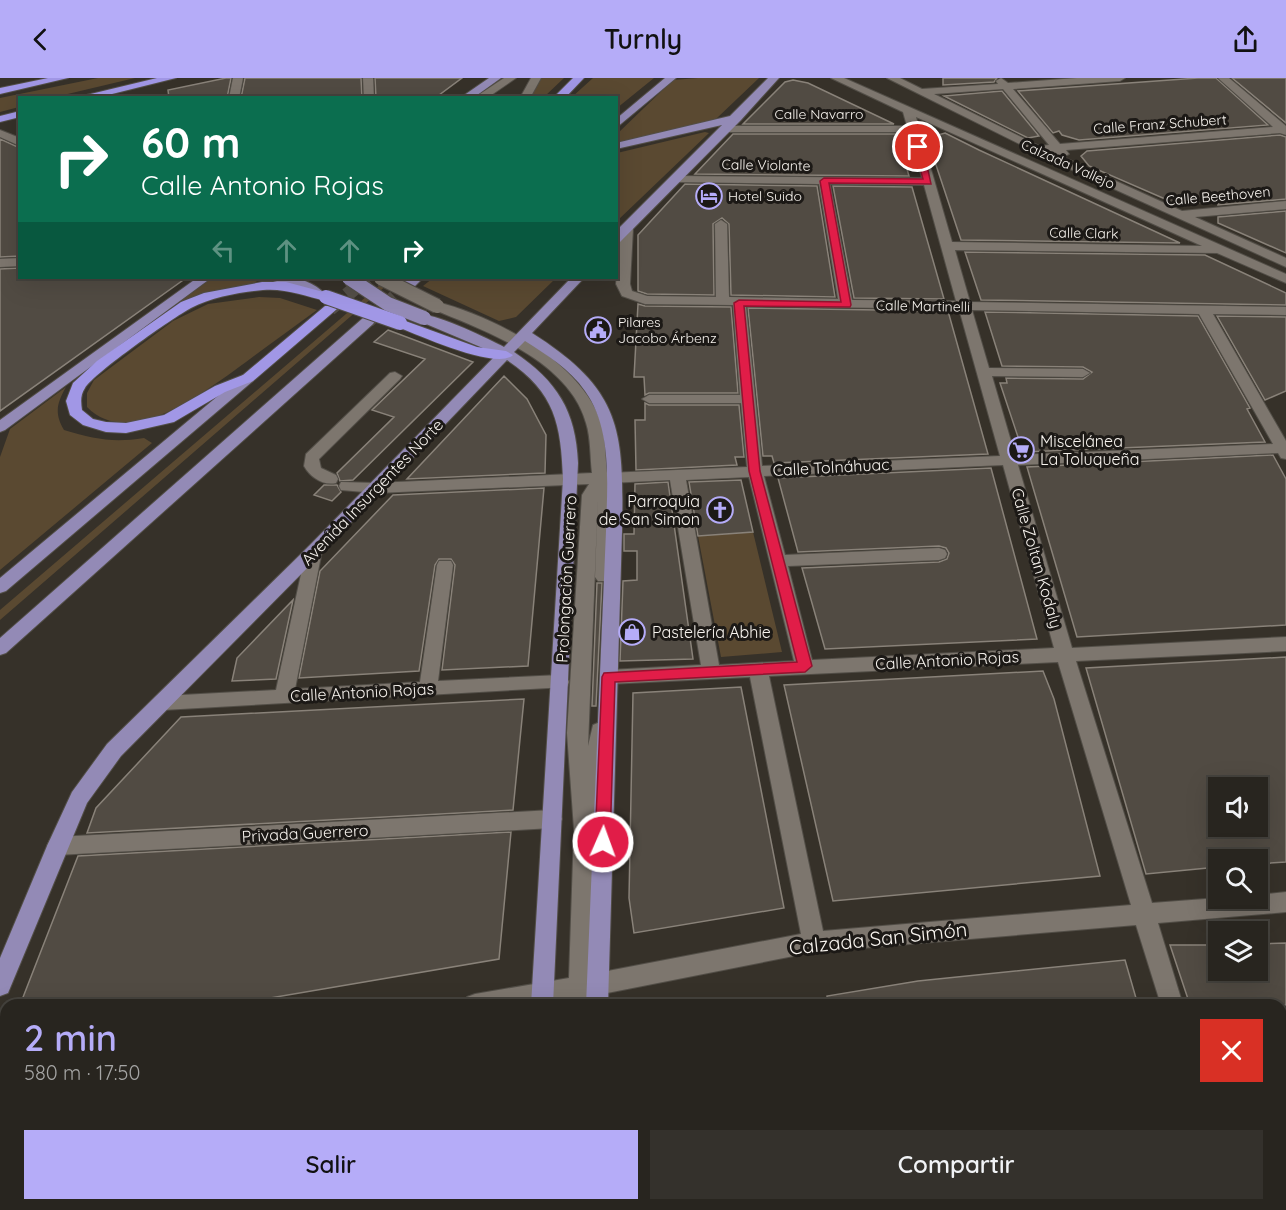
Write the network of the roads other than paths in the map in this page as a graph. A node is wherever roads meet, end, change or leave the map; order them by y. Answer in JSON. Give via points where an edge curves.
{"nodes":[{"id":1,"x":63,"y":78,"type":"edge"},
{"id":2,"x":171,"y":78,"type":"edge"},
{"id":3,"x":237,"y":78,"type":"edge"},
{"id":4,"x":368,"y":78,"type":"edge"},
{"id":5,"x":476,"y":78,"type":"edge"},
{"id":6,"x":496,"y":78,"type":"edge"},
{"id":7,"x":511,"y":78,"type":"edge"},
{"id":8,"x":536,"y":78,"type":"edge"},
{"id":9,"x":579,"y":78,"type":"edge"},
{"id":10,"x":671,"y":78,"type":"edge"},
{"id":11,"x":774,"y":78,"type":"edge"},
{"id":12,"x":836,"y":78,"type":"edge"},
{"id":13,"x":892,"y":78,"type":"edge"},
{"id":14,"x":1120,"y":78,"type":"edge"},
{"id":15,"x":1223,"y":78,"type":"edge"},
{"id":16,"x":44,"y":80,"type":"edge"},
{"id":17,"x":1003,"y":82,"type":"edge"},
{"id":18,"x":0,"y":91,"type":"edge"},
{"id":19,"x":921,"y":93,"type":"junction"},
{"id":20,"x":88,"y":96,"type":"edge"},
{"id":21,"x":234,"y":96,"type":"edge"},
{"id":22,"x":369,"y":96,"type":"edge"},
{"id":23,"x":459,"y":96,"type":"edge"},
{"id":24,"x":482,"y":96,"type":"edge"},
{"id":25,"x":526,"y":96,"type":"edge"},
{"id":26,"x":560,"y":96,"type":"edge"},
{"id":27,"x":908,"y":110,"type":"junction"},
{"id":28,"x":18,"y":114,"type":"edge"},
{"id":29,"x":736,"y":118,"type":"junction"},
{"id":30,"x":0,"y":119,"type":"edge"},
{"id":31,"x":618,"y":123,"type":"edge"},
{"id":32,"x":725,"y":129,"type":"junction"},
{"id":33,"x":914,"y":129,"type":"junction"},
{"id":34,"x":1285,"y":130,"type":"edge"},
{"id":35,"x":0,"y":133,"type":"edge"},
{"id":36,"x":18,"y":142,"type":"edge"},
{"id":37,"x":618,"y":146,"type":"edge"},
{"id":38,"x":1058,"y":147,"type":"junction"},
{"id":39,"x":1037,"y":149,"type":"junction"},
{"id":40,"x":1074,"y":167,"type":"junction"},
{"id":41,"x":676,"y":179,"type":"junction"},
{"id":42,"x":824,"y":181,"type":"junction"},
{"id":43,"x":928,"y":182,"type":"junction"},
{"id":44,"x":1098,"y":193,"type":"junction"},
{"id":45,"x":1286,"y":205,"type":"edge"},
{"id":46,"x":1180,"y":215,"type":"junction"},
{"id":47,"x":1152,"y":218,"type":"junction"},
{"id":48,"x":720,"y":224,"type":"dead end"},
{"id":49,"x":627,"y":229,"type":"junction"},
{"id":50,"x":618,"y":237,"type":"edge"},
{"id":51,"x":946,"y":246,"type":"junction"},
{"id":52,"x":1222,"y":250,"type":"junction"},
{"id":53,"x":18,"y":261,"type":"edge"},
{"id":54,"x":0,"y":263,"type":"edge"},
{"id":55,"x":1286,"y":263,"type":"edge"},
{"id":56,"x":204,"y":279,"type":"edge"},
{"id":57,"x":286,"y":279,"type":"edge"},
{"id":58,"x":350,"y":279,"type":"edge"},
{"id":59,"x":383,"y":279,"type":"edge"},
{"id":60,"x":577,"y":279,"type":"edge"},
{"id":61,"x":1286,"y":279,"type":"edge"},
{"id":62,"x":302,"y":281,"type":"edge"},
{"id":63,"x":325,"y":300,"type":"junction"},
{"id":64,"x":723,"y":302,"type":"junction"},
{"id":65,"x":739,"y":303,"type":"junction"},
{"id":66,"x":846,"y":305,"type":"junction"},
{"id":67,"x":965,"y":307,"type":"junction"},
{"id":68,"x":1204,"y":310,"type":"junction"},
{"id":69,"x":1286,"y":311,"type":"edge"},
{"id":70,"x":368,"y":321,"type":"tunnel mouth"},
{"id":71,"x":520,"y":337,"type":"junction"},
{"id":72,"x":506,"y":355,"type":"junction"},
{"id":73,"x":983,"y":372,"type":"junction"},
{"id":74,"x":1083,"y":373,"type":"dead end"},
{"id":75,"x":395,"y":376,"type":"dead end"},
{"id":76,"x":248,"y":378,"type":"junction"},
{"id":77,"x":649,"y":399,"type":"dead end"},
{"id":78,"x":748,"y":399,"type":"junction"},
{"id":79,"x":0,"y":427,"type":"edge"},
{"id":80,"x":1285,"y":450,"type":"edge"},
{"id":81,"x":1009,"y":460,"type":"junction"},
{"id":82,"x":754,"y":471,"type":"junction"},
{"id":83,"x":677,"y":474,"type":"junction"},
{"id":84,"x":607,"y":478,"type":"junction"},
{"id":85,"x":571,"y":479,"type":"junction"},
{"id":86,"x":330,"y":480,"type":"dead end"},
{"id":87,"x":347,"y":486,"type":"dead end"},
{"id":88,"x":376,"y":488,"type":"junction"},
{"id":89,"x":314,"y":551,"type":"junction"},
{"id":90,"x":939,"y":554,"type":"dead end"},
{"id":91,"x":777,"y":561,"type":"junction"},
{"id":92,"x":445,"y":565,"type":"dead end"},
{"id":93,"x":0,"y":587,"type":"edge"},
{"id":94,"x":1286,"y":644,"type":"edge"},
{"id":95,"x":0,"y":648,"type":"edge"},
{"id":96,"x":1065,"y":655,"type":"junction"},
{"id":97,"x":805,"y":666,"type":"junction"},
{"id":98,"x":758,"y":669,"type":"junction"},
{"id":99,"x":711,"y":671,"type":"junction"},
{"id":100,"x":609,"y":677,"type":"junction"},
{"id":101,"x":560,"y":682,"type":"junction"},
{"id":102,"x":428,"y":689,"type":"junction"},
{"id":103,"x":284,"y":697,"type":"junction"},
{"id":104,"x":163,"y":703,"type":"junction"},
{"id":105,"x":552,"y":819,"type":"junction"},
{"id":106,"x":57,"y":846,"type":"junction"},
{"id":107,"x":1286,"y":902,"type":"edge"},
{"id":108,"x":1144,"y":913,"type":"junction"},
{"id":109,"x":814,"y":942,"type":"junction"},
{"id":110,"x":0,"y":985,"type":"edge"},
{"id":111,"x":589,"y":995,"type":"edge"},
{"id":112,"x":542,"y":999,"type":"edge"},
{"id":113,"x":1170,"y":999,"type":"edge"}],
"edges":[{"from":1,"to":16,"type":"highway"},
{"from":2,"to":20,"type":"highway"},
{"from":3,"to":21,"type":"street"},
{"from":4,"to":22,"type":"street"},
{"from":5,"to":23,"type":"main road"},
{"from":6,"to":23,"type":"main road"},
{"from":7,"to":24,"type":"street"},
{"from":8,"to":25,"type":"street"},
{"from":9,"to":26,"type":"highway"},
{"from":10,"to":31,"type":"main road"},
{"from":11,"to":29,"type":"main road"},
{"from":12,"to":27,"type":"street","name":"Calzada Vallejo"},
{"from":13,"to":19,"type":"street","name":"Calzada Vallejo"},
{"from":14,"to":17,"type":"street"},
{"from":15,"to":34,"type":"street"},
{"from":16,"to":18,"type":"highway"},
{"from":17,"to":19,"type":"street"},
{"from":17,"to":38,"type":"street"},
{"from":19,"to":39,"type":"street","name":"Calzada Vallejo"},
{"from":27,"to":33,"type":"street","name":"Calle Zoltan Kodaly"},
{"from":27,"to":44,"type":"street","name":"Calzada Vallejo"},
{"from":28,"to":30,"type":"highway"},
{"from":29,"to":32,"type":"main road"},
{"from":29,"to":37,"type":"main road"},
{"from":32,"to":33,"type":"street","name":"Calle Navarro"},
{"from":32,"to":41,"type":"main road"},
{"from":33,"to":43,"type":"street","name":"Calle Zoltan Kodaly"},
{"from":34,"to":38,"type":"street","name":"Calle Franz Schubert"},
{"from":35,"to":36,"type":"street"},
{"from":38,"to":39,"type":"street","name":"Calle Franz Schubert"},
{"from":38,"to":40,"type":"street"},
{"from":39,"to":40,"type":"street","name":"Calzada Vallejo"},
{"from":40,"to":44,"type":"street"},
{"from":40,"to":46,"type":"street","name":"Calzada Vallejo"},
{"from":41,"to":42,"type":"street","name":"Calle Violante"},
{"from":41,"to":49,"type":"main road"},
{"from":42,"to":43,"type":"street","name":"Calle Violante"},
{"from":42,"to":66,"type":"street"},
{"from":43,"to":51,"type":"street","name":"Calle Zoltan Kodaly"},
{"from":44,"to":47,"type":"street","name":"Calzada Vallejo"},
{"from":45,"to":46,"type":"street","name":"Calle Beethoven"},
{"from":46,"to":47,"type":"street","name":"Calle Beethoven"},
{"from":46,"to":55,"type":"street","name":"Calzada Vallejo"},
{"from":47,"to":52,"type":"street","name":"Calzada Vallejo"},
{"from":48,"to":64,"type":"street"},
{"from":49,"to":50,"type":"main road"},
{"from":49,"to":64,"type":"street","name":"Calle Martinelli","via":[[623,284],[627,293],[645,300]]},
{"from":51,"to":52,"type":"street","name":"Calle Clark"},
{"from":51,"to":67,"type":"street","name":"Calle Zoltan Kodaly"},
{"from":52,"to":61,"type":"street","name":"Calzada Vallejo"},
{"from":53,"to":54,"type":"street"},
{"from":56,"to":79,"type":"main road"},
{"from":57,"to":62,"type":"main road"},
{"from":58,"to":72,"type":"main road","name":"Prolongación Guerrero","bridge":true,"via":[[388,304],[491,343]]},
{"from":59,"to":71,"type":"street","bridge":true,"via":[[412,296]]},
{"from":60,"to":71,"type":"main road","name":"Avenida Insurgentes Norte"},
{"from":62,"to":63,"type":"main road"},
{"from":63,"to":72,"type":"highway","bridge":true,"via":[[474,351]]},
{"from":63,"to":76,"type":"highway"},
{"from":63,"to":76,"type":"highway","via":[[286,286],[262,286],[208,296],[186,305],[102,364],[78,386],[73,401],[75,412],[88,422],[126,428],[149,425],[169,419],[220,389]]},
{"from":64,"to":65,"type":"street","name":"Calle Martinelli"},
{"from":65,"to":66,"type":"street","name":"Calle Martinelli"},
{"from":65,"to":78,"type":"street"},
{"from":66,"to":67,"type":"street","name":"Calle Martinelli"},
{"from":67,"to":68,"type":"street","name":"Calle Martinelli"},
{"from":67,"to":73,"type":"street","name":"Calle Zoltan Kodaly"},
{"from":68,"to":69,"type":"street","name":"Calle Martinelli"},
{"from":68,"to":80,"type":"street"},
{"from":70,"to":95,"type":"main road"},
{"from":71,"to":72,"type":"main road","name":"Avenida Insurgentes Norte"},
{"from":71,"to":84,"type":"street","via":[[579,392],[594,423]]},
{"from":72,"to":85,"type":"main road","name":"Prolongación Guerrero","via":[[530,370],[549,389],[564,416]]},
{"from":72,"to":88,"type":"main road","name":"Avenida Insurgentes Norte"},
{"from":73,"to":74,"type":"street"},
{"from":73,"to":81,"type":"street","name":"Calle Zoltan Kodaly"},
{"from":75,"to":86,"type":"street","via":[[311,458],[314,472]]},
{"from":76,"to":93,"type":"main road"},
{"from":77,"to":78,"type":"street"},
{"from":78,"to":82,"type":"street"},
{"from":80,"to":81,"type":"street","name":"Calle Tolnáhuac"},
{"from":81,"to":82,"type":"street","name":"Calle Tolnáhuac"},
{"from":81,"to":96,"type":"street","name":"Calle Zoltan Kodaly"},
{"from":82,"to":83,"type":"street","name":"Calle Tolnáhuac"},
{"from":82,"to":91,"type":"street"},
{"from":83,"to":84,"type":"street","name":"Calle Tolnáhuac"},
{"from":83,"to":99,"type":"street"},
{"from":84,"to":85,"type":"street","name":"Calle Tolnáhuac"},
{"from":84,"to":100,"type":"main road"},
{"from":84,"to":111,"type":"street","via":[[600,732],[584,829]]},
{"from":85,"to":88,"type":"street","name":"Calle Tolnáhuac"},
{"from":85,"to":101,"type":"main road","name":"Prolongación Guerrero"},
{"from":87,"to":88,"type":"street","name":"Calle Tolnáhuac"},
{"from":88,"to":89,"type":"main road","name":"Avenida Insurgentes Norte"},
{"from":89,"to":103,"type":"street"},
{"from":89,"to":104,"type":"main road","name":"Avenida Insurgentes Norte"},
{"from":90,"to":91,"type":"street"},
{"from":91,"to":97,"type":"street"},
{"from":92,"to":102,"type":"street"},
{"from":94,"to":96,"type":"street","name":"Calle Antonio Rojas"},
{"from":96,"to":97,"type":"street","name":"Calle Antonio Rojas"},
{"from":96,"to":108,"type":"street","name":"Calle Zoltan Kodaly"},
{"from":97,"to":98,"type":"street","name":"Calle Antonio Rojas"},
{"from":98,"to":99,"type":"street","name":"Calle Antonio Rojas"},
{"from":98,"to":109,"type":"street"},
{"from":99,"to":100,"type":"street","name":"Calle Antonio Rojas"},
{"from":100,"to":111,"type":"main road"},
{"from":101,"to":102,"type":"street","name":"Calle Antonio Rojas"},
{"from":101,"to":105,"type":"main road","name":"Prolongación Guerrero"},
{"from":102,"to":103,"type":"street","name":"Calle Antonio Rojas"},
{"from":103,"to":104,"type":"street","name":"Calle Antonio Rojas"},
{"from":104,"to":106,"type":"main road","name":"Avenida Insurgentes Norte","via":[[114,750],[79,798]]},
{"from":105,"to":106,"type":"street","name":"Privada Guerrero"},
{"from":105,"to":112,"type":"main road","name":"Prolongación Guerrero"},
{"from":106,"to":110,"type":"main road","name":"Avenida Insurgentes Norte"},
{"from":107,"to":108,"type":"street","name":"Calzada San Simón"},
{"from":108,"to":109,"type":"street","name":"Calzada San Simón"},
{"from":108,"to":113,"type":"street","name":"Calle Zoltan Kodaly"},
{"from":109,"to":111,"type":"street","name":"Calzada San Simón"},
{"from":111,"to":112,"type":"street","name":"Calzada San Simón"}]}
